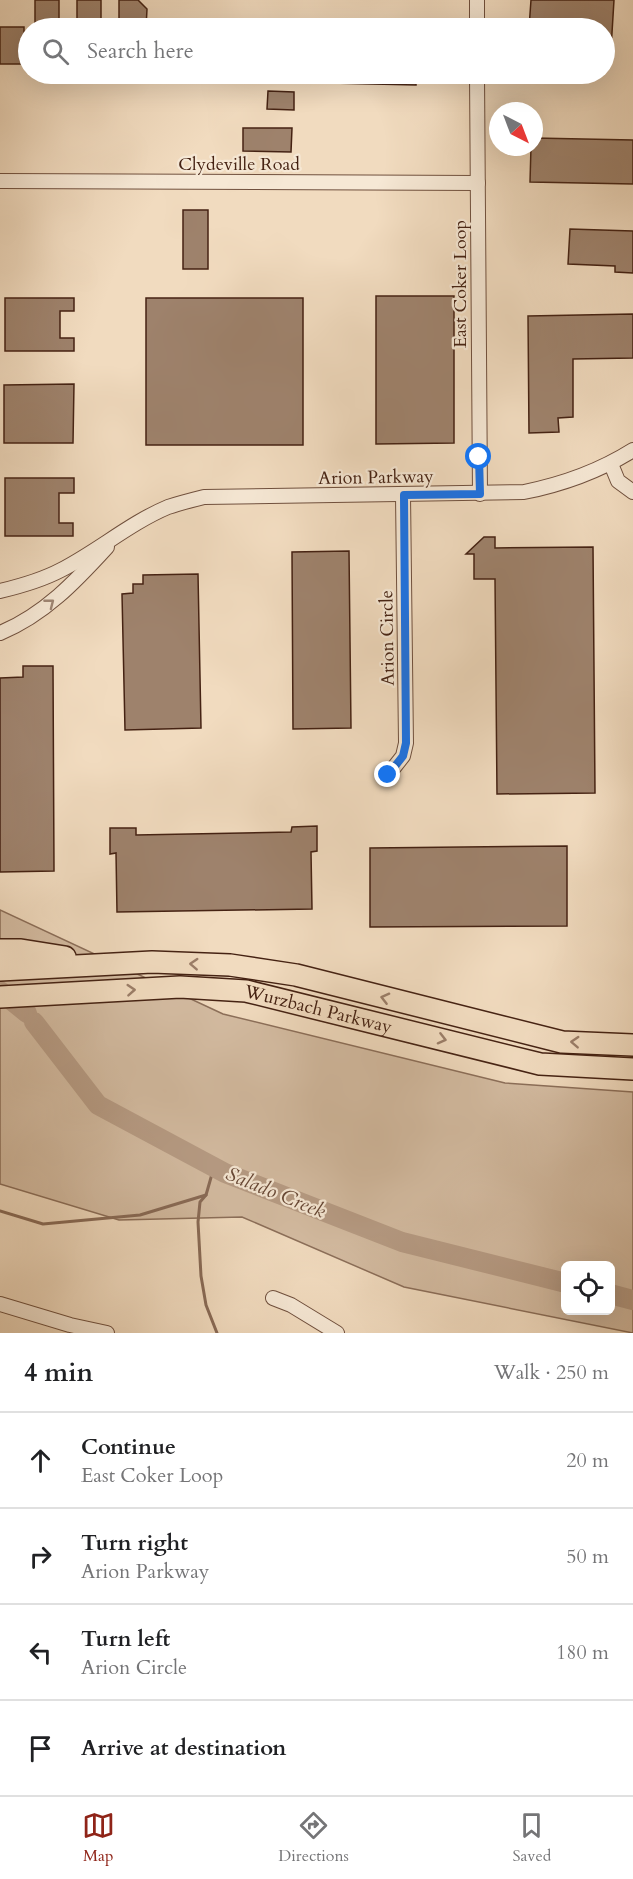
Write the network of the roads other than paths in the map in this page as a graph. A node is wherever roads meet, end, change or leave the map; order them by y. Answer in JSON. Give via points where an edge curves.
{"nodes":[{"id":1,"x":477,"y":0,"type":"edge"},
{"id":2,"x":477,"y":18,"type":"edge"},
{"id":3,"x":477,"y":84,"type":"edge"},
{"id":4,"x":0,"y":181,"type":"edge"},
{"id":5,"x":478,"y":183,"type":"junction"},
{"id":6,"x":633,"y":450,"type":"edge"},
{"id":7,"x":611,"y":464,"type":"junction"},
{"id":8,"x":633,"y":492,"type":"edge"},
{"id":9,"x":480,"y":494,"type":"junction"},
{"id":10,"x":404,"y":495,"type":"junction"},
{"id":11,"x":120,"y":533,"type":"junction"},
{"id":12,"x":0,"y":591,"type":"edge"},
{"id":13,"x":0,"y":633,"type":"edge"},
{"id":14,"x":388,"y":775,"type":"dead end"},
{"id":15,"x":0,"y":950,"type":"edge"},
{"id":16,"x":104,"y":964,"type":"junction"},
{"id":17,"x":0,"y":970,"type":"edge"},
{"id":18,"x":81,"y":993,"type":"junction"},
{"id":19,"x":0,"y":997,"type":"edge"},
{"id":20,"x":0,"y":1007,"type":"edge"},
{"id":21,"x":633,"y":1045,"type":"edge"},
{"id":22,"x":633,"y":1069,"type":"edge"},
{"id":23,"x":273,"y":1298,"type":"dead end"},
{"id":24,"x":0,"y":1304,"type":"edge"},
{"id":25,"x":69,"y":1329,"type":"edge"},
{"id":26,"x":107,"y":1333,"type":"edge"},
{"id":27,"x":337,"y":1333,"type":"edge"}],
"edges":[{"from":1,"to":2,"type":"street"},
{"from":3,"to":5,"type":"street","name":"East Coker Loop"},
{"from":4,"to":5,"type":"street","name":"Clydeville Road"},
{"from":5,"to":9,"type":"street","name":"East Coker Loop"},
{"from":6,"to":7,"type":"street","name":"Arion Parkway"},
{"from":7,"to":8,"type":"street","via":[[618,481]]},
{"from":7,"to":9,"type":"street","name":"Arion Parkway","via":[[556,486]]},
{"from":9,"to":10,"type":"street","name":"Arion Parkway"},
{"from":10,"to":11,"type":"street","name":"Arion Parkway","via":[[204,497],[170,507]]},
{"from":10,"to":14,"type":"street","name":"Arion Circle","via":[[406,743],[403,756]]},
{"from":11,"to":12,"type":"street","name":"Arion Parkway","via":[[61,570]]},
{"from":13,"to":11,"type":"street","name":"Arion Parkway","one_way":true,"via":[[34,616],[59,596]]},
{"from":15,"to":16,"type":"highway"},
{"from":16,"to":17,"type":"highway","name":"Wurzbach Parkway"},
{"from":21,"to":16,"type":"highway","name":"Wurzbach Parkway","one_way":true,"via":[[562,1041],[296,975],[230,965]]},
{"from":18,"to":19,"type":"highway","name":"Wurzbach Parkway"},
{"from":18,"to":20,"type":"highway"},
{"from":18,"to":22,"type":"highway","name":"Wurzbach Parkway","one_way":true,"via":[[180,987],[246,991],[540,1064]]},
{"from":23,"to":27,"type":"street"},
{"from":24,"to":25,"type":"street"},
{"from":25,"to":26,"type":"street"}]}
